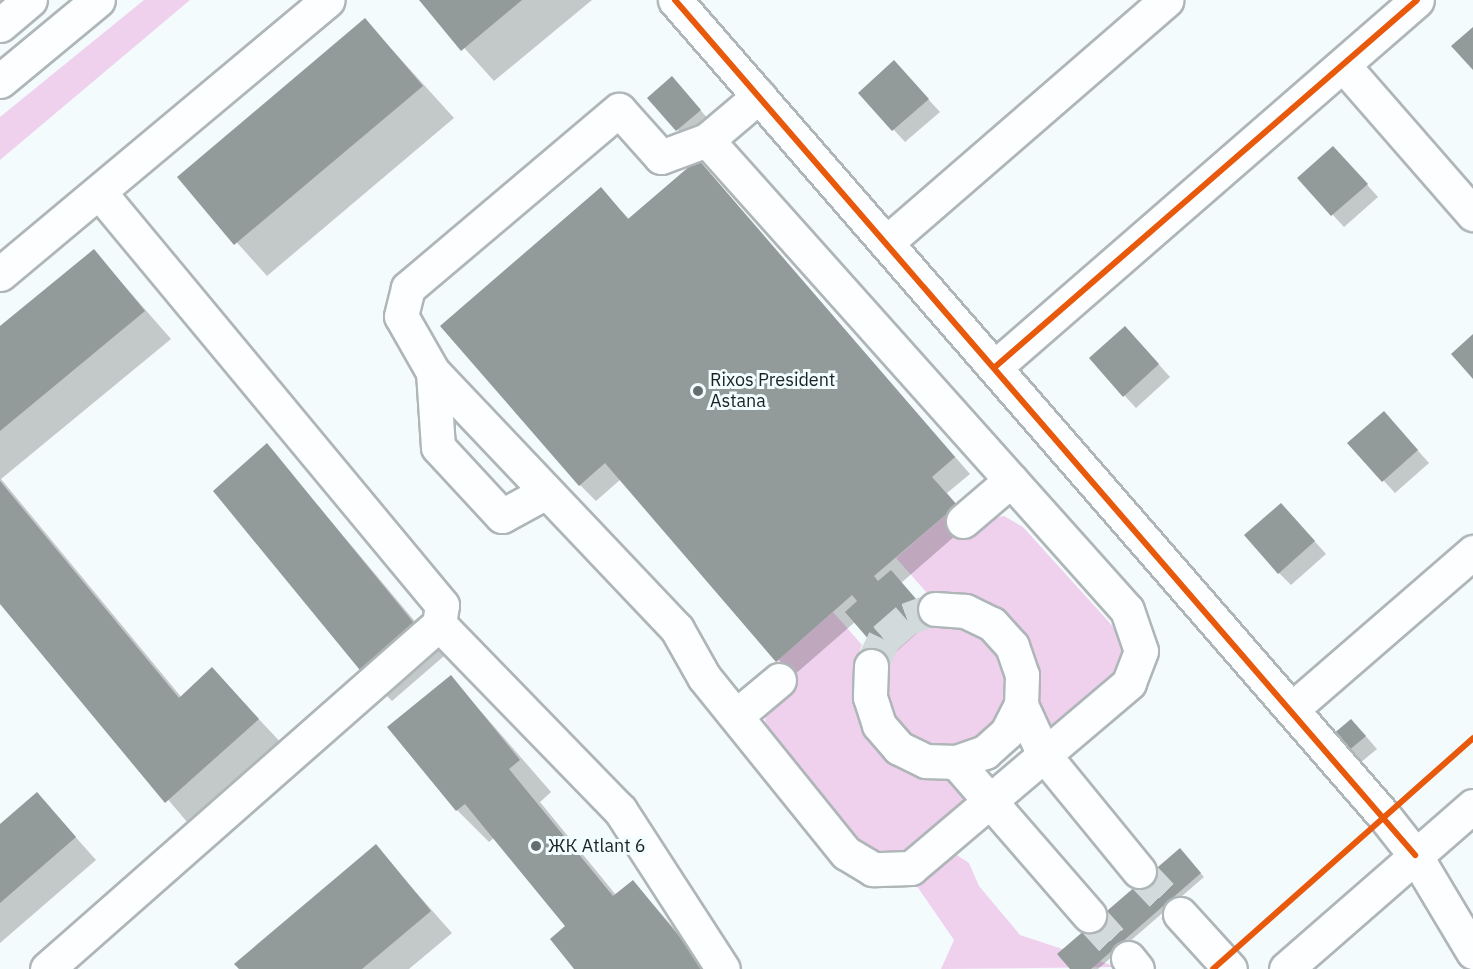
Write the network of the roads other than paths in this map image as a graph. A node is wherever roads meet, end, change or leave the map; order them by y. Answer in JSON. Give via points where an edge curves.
{"nodes":[{"id":1,"x":30,"y":0,"type":"edge"},
{"id":2,"x":98,"y":0,"type":"edge"},
{"id":3,"x":327,"y":0,"type":"edge"},
{"id":4,"x":675,"y":0,"type":"edge"},
{"id":5,"x":1167,"y":0,"type":"edge"},
{"id":6,"x":1417,"y":0,"type":"edge"},
{"id":7,"x":0,"y":25,"type":"edge"},
{"id":8,"x":1343,"y":65,"type":"junction"},
{"id":9,"x":0,"y":81,"type":"edge"},
{"id":10,"x":759,"y":96,"type":"junction"},
{"id":11,"x":707,"y":140,"type":"junction"},
{"id":12,"x":99,"y":192,"type":"junction"},
{"id":13,"x":1473,"y":214,"type":"edge"},
{"id":14,"x":886,"y":243,"type":"junction"},
{"id":15,"x":0,"y":274,"type":"edge"},
{"id":16,"x":994,"y":367,"type":"junction"},
{"id":17,"x":433,"y":372,"type":"junction"},
{"id":18,"x":1011,"y":480,"type":"junction"},
{"id":19,"x":544,"y":493,"type":"junction"},
{"id":20,"x":963,"y":521,"type":"dead end"},
{"id":21,"x":1473,"y":552,"type":"edge"},
{"id":22,"x":935,"y":609,"type":"tunnel mouth"},
{"id":23,"x":439,"y":624,"type":"junction"},
{"id":24,"x":871,"y":666,"type":"tunnel mouth"},
{"id":25,"x":779,"y":680,"type":"dead end"},
{"id":26,"x":1021,"y":705,"type":"junction"},
{"id":27,"x":1292,"y":709,"type":"junction"},
{"id":28,"x":736,"y":716,"type":"junction"},
{"id":29,"x":1044,"y":755,"type":"junction"},
{"id":30,"x":956,"y":762,"type":"junction"},
{"id":31,"x":992,"y":799,"type":"junction"},
{"id":32,"x":1473,"y":806,"type":"edge"},
{"id":33,"x":1415,"y":855,"type":"junction"},
{"id":34,"x":1139,"y":871,"type":"tunnel mouth"},
{"id":35,"x":1180,"y":914,"type":"tunnel mouth"},
{"id":36,"x":1089,"y":915,"type":"tunnel mouth"},
{"id":37,"x":1473,"y":952,"type":"edge"},
{"id":38,"x":47,"y":969,"type":"edge"},
{"id":39,"x":723,"y":969,"type":"edge"},
{"id":40,"x":1230,"y":969,"type":"edge"},
{"id":41,"x":1286,"y":969,"type":"edge"}],
"edges":[{"from":1,"to":7,"type":"street"},
{"from":2,"to":9,"type":"street"},
{"from":3,"to":12,"type":"street"},
{"from":4,"to":10,"type":"street"},
{"from":5,"to":14,"type":"street"},
{"from":6,"to":8,"type":"street"},
{"from":8,"to":13,"type":"street"},
{"from":8,"to":16,"type":"street"},
{"from":10,"to":11,"type":"street"},
{"from":10,"to":14,"type":"street"},
{"from":11,"to":17,"type":"street","via":[[661,157],[619,110],[408,288],[401,316]]},
{"from":11,"to":18,"type":"street"},
{"from":12,"to":15,"type":"street"},
{"from":12,"to":23,"type":"street","via":[[442,605]]},
{"from":14,"to":16,"type":"street"},
{"from":16,"to":27,"type":"street"},
{"from":17,"to":19,"type":"street"},
{"from":17,"to":19,"type":"street","via":[[438,447],[502,516]]},
{"from":18,"to":20,"type":"street"},
{"from":18,"to":29,"type":"street","via":[[1127,610],[1141,651],[1129,683]]},
{"from":19,"to":28,"type":"street","via":[[677,629],[704,676]]},
{"from":21,"to":27,"type":"street"},
{"from":22,"to":26,"type":"street","via":[[965,611],[992,624],[1006,639],[1022,675]]},
{"from":23,"to":38,"type":"street"},
{"from":23,"to":39,"type":"street","via":[[620,810]]},
{"from":24,"to":30,"type":"street","via":[[870,697],[876,716],[899,748],[926,761]]},
{"from":25,"to":28,"type":"street"},
{"from":26,"to":29,"type":"street"},
{"from":26,"to":30,"type":"street","via":[[1007,732],[985,752]]},
{"from":27,"to":33,"type":"street"},
{"from":28,"to":31,"type":"street","via":[[846,853],[873,869],[911,868]]},
{"from":29,"to":31,"type":"street"},
{"from":29,"to":34,"type":"street"},
{"from":30,"to":31,"type":"street"},
{"from":31,"to":36,"type":"street"},
{"from":32,"to":33,"type":"street"},
{"from":33,"to":37,"type":"street"},
{"from":33,"to":41,"type":"street"},
{"from":35,"to":40,"type":"street"}]}
